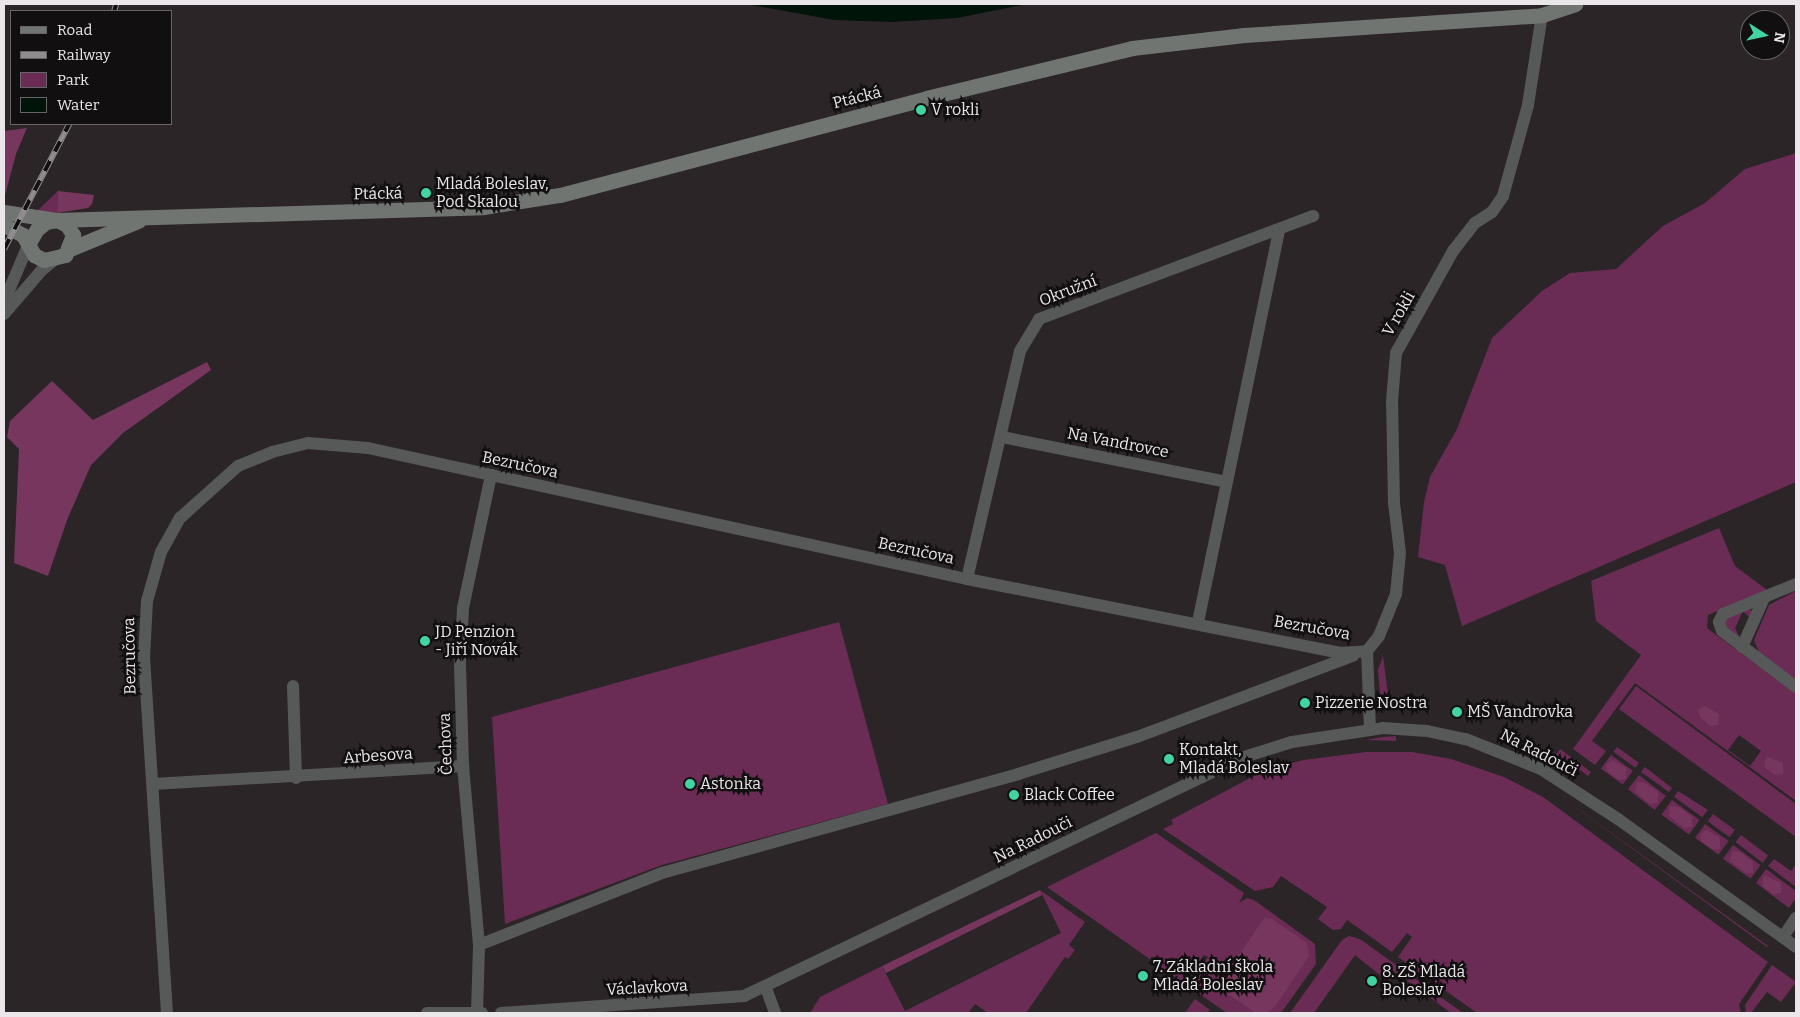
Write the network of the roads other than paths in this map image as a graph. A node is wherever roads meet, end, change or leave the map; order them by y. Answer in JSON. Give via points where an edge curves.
{"nodes":[{"id":1,"x":1575,"y":4,"type":"edge"},
{"id":2,"x":1542,"y":14,"type":"junction"},
{"id":3,"x":4,"y":212,"type":"edge"},
{"id":4,"x":148,"y":216,"type":"junction"},
{"id":5,"x":1313,"y":216,"type":"dead end"},
{"id":6,"x":57,"y":220,"type":"junction"},
{"id":7,"x":4,"y":225,"type":"edge"},
{"id":8,"x":1279,"y":230,"type":"junction"},
{"id":9,"x":29,"y":243,"type":"junction"},
{"id":10,"x":70,"y":249,"type":"junction"},
{"id":11,"x":54,"y":260,"type":"junction"},
{"id":12,"x":4,"y":302,"type":"edge"},
{"id":13,"x":4,"y":314,"type":"edge"},
{"id":14,"x":1002,"y":437,"type":"junction"},
{"id":15,"x":491,"y":476,"type":"junction"},
{"id":16,"x":1227,"y":482,"type":"junction"},
{"id":17,"x":967,"y":579,"type":"junction"},
{"id":18,"x":1796,"y":584,"type":"edge"},
{"id":19,"x":1764,"y":598,"type":"junction"},
{"id":20,"x":1198,"y":622,"type":"junction"},
{"id":21,"x":1742,"y":647,"type":"junction"},
{"id":22,"x":1366,"y":651,"type":"junction"},
{"id":23,"x":293,"y":686,"type":"dead end"},
{"id":24,"x":1796,"y":687,"type":"edge"},
{"id":25,"x":1370,"y":730,"type":"junction"},
{"id":26,"x":462,"y":766,"type":"junction"},
{"id":27,"x":296,"y":778,"type":"junction"},
{"id":28,"x":153,"y":784,"type":"junction"},
{"id":29,"x":1796,"y":918,"type":"edge"},
{"id":30,"x":1783,"y":937,"type":"junction"},
{"id":31,"x":478,"y":946,"type":"junction"},
{"id":32,"x":1796,"y":947,"type":"edge"},
{"id":33,"x":766,"y":988,"type":"junction"},
{"id":34,"x":167,"y":1013,"type":"edge"},
{"id":35,"x":428,"y":1013,"type":"edge"},
{"id":36,"x":477,"y":1013,"type":"edge"},
{"id":37,"x":482,"y":1013,"type":"edge"},
{"id":38,"x":501,"y":1013,"type":"edge"},
{"id":39,"x":775,"y":1013,"type":"edge"}],
"edges":[{"from":1,"to":2,"type":"street","name":"Ptácká"},
{"from":2,"to":4,"type":"street","name":"Ptácká","via":[[1244,35],[1132,48],[805,129],[588,188],[512,203],[409,211]]},
{"from":2,"to":22,"type":"street","name":"V rokli","via":[[1528,105],[1503,196],[1492,212],[1475,223],[1453,251],[1396,353],[1392,401],[1394,504],[1400,553],[1398,578],[1396,594],[1379,636]]},
{"from":3,"to":6,"type":"street","name":"Ptácká"},
{"from":4,"to":6,"type":"street","name":"Ptácká"},
{"from":4,"to":10,"type":"street","name":"Ptácká"},
{"from":5,"to":8,"type":"street","name":"Okružní"},
{"from":6,"to":9,"type":"street","name":"Ptácká","via":[[46,222],[37,229]]},
{"from":6,"to":10,"type":"street","via":[[72,231]]},
{"from":7,"to":9,"type":"street","via":[[19,232]]},
{"from":8,"to":14,"type":"street","name":"Okružní","via":[[1039,319],[1020,351]]},
{"from":8,"to":16,"type":"street"},
{"from":9,"to":11,"type":"street","via":[[36,258]]},
{"from":9,"to":12,"type":"street"},
{"from":10,"to":11,"type":"street"},
{"from":11,"to":13,"type":"street","via":[[41,270]]},
{"from":14,"to":16,"type":"street","name":"Na Vandrovce"},
{"from":14,"to":17,"type":"street","name":"Okružní"},
{"from":15,"to":17,"type":"street","name":"Bezručova"},
{"from":15,"to":26,"type":"street","name":"Čechova","via":[[463,608]]},
{"from":15,"to":28,"type":"street","name":"Bezručova","via":[[368,448],[308,443],[238,466],[208,490],[180,518],[161,552],[147,601],[144,658]]},
{"from":16,"to":20,"type":"street"},
{"from":17,"to":20,"type":"street","name":"Bezručova"},
{"from":18,"to":19,"type":"street"},
{"from":19,"to":21,"type":"street"},
{"from":19,"to":21,"type":"street","via":[[1720,618],[1722,631]]},
{"from":20,"to":22,"type":"street","name":"Bezručova","via":[[1341,653]]},
{"from":21,"to":24,"type":"street"},
{"from":22,"to":25,"type":"street"},
{"from":22,"to":31,"type":"street","via":[[1137,737],[1018,774],[662,874]]},
{"from":23,"to":27,"type":"street"},
{"from":25,"to":30,"type":"street","name":"Na Radouči","via":[[1413,729],[1450,734],[1523,760],[1612,814]]},
{"from":25,"to":33,"type":"street","name":"Na Radouči","via":[[1292,742],[1244,757]]},
{"from":26,"to":27,"type":"street","name":"Arbesova"},
{"from":26,"to":31,"type":"street","name":"Čechova"},
{"from":27,"to":28,"type":"street","name":"Arbesova"},
{"from":28,"to":34,"type":"street","name":"Bezručova"},
{"from":29,"to":30,"type":"street"},
{"from":30,"to":32,"type":"street","name":"Na Radouči"},
{"from":31,"to":36,"type":"street","name":"Čechova"},
{"from":33,"to":38,"type":"street","name":"Václavkova","via":[[718,1001]]},
{"from":33,"to":39,"type":"street"},
{"from":35,"to":36,"type":"street"},
{"from":36,"to":37,"type":"street"}]}
